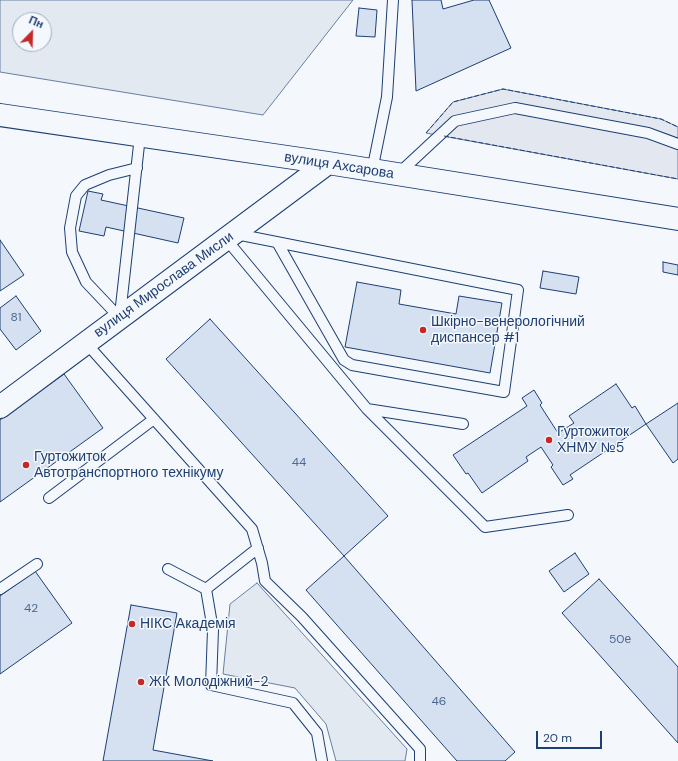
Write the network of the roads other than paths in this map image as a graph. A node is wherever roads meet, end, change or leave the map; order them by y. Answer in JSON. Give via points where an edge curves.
{"nodes":[{"id":1,"x":393,"y":0,"type":"edge"},
{"id":2,"x":0,"y":115,"type":"edge"},
{"id":3,"x":140,"y":136,"type":"junction"},
{"id":4,"x":678,"y":144,"type":"edge"},
{"id":5,"x":328,"y":163,"type":"junction"},
{"id":6,"x":137,"y":168,"type":"junction"},
{"id":7,"x":372,"y":171,"type":"junction"},
{"id":8,"x":397,"y":174,"type":"junction"},
{"id":9,"x":678,"y":220,"type":"edge"},
{"id":10,"x":230,"y":236,"type":"junction"},
{"id":11,"x":277,"y":242,"type":"junction"},
{"id":12,"x":120,"y":318,"type":"junction"},
{"id":13,"x":86,"y":343,"type":"junction"},
{"id":14,"x":0,"y":407,"type":"edge"},
{"id":15,"x":367,"y":409,"type":"junction"},
{"id":16,"x":154,"y":419,"type":"junction"},
{"id":17,"x":463,"y":424,"type":"dead end"},
{"id":18,"x":49,"y":498,"type":"dead end"},
{"id":19,"x":568,"y":515,"type":"dead end"},
{"id":20,"x":258,"y":548,"type":"junction"},
{"id":21,"x":37,"y":564,"type":"dead end"},
{"id":22,"x":168,"y":569,"type":"dead end"},
{"id":23,"x":0,"y":589,"type":"edge"},
{"id":24,"x":206,"y":589,"type":"junction"},
{"id":25,"x":322,"y":761,"type":"edge"},
{"id":26,"x":420,"y":761,"type":"edge"}],
"edges":[{"from":1,"to":7,"type":"lane","via":[[387,97]]},
{"from":2,"to":3,"type":"street","name":"вулиця Ахсарова"},
{"from":3,"to":5,"type":"street","name":"вулиця Ахсарова"},
{"from":3,"to":6,"type":"lane"},
{"from":4,"to":8,"type":"lane","via":[[648,133],[515,108],[455,122]]},
{"from":5,"to":7,"type":"street","name":"вулиця Ахсарова"},
{"from":5,"to":10,"type":"street","name":"вулиця Мирослава Мисли"},
{"from":6,"to":12,"type":"lane"},
{"from":6,"to":12,"type":"lane","via":[[109,175],[85,185],[76,196],[70,228],[72,252],[86,282]]},
{"from":7,"to":8,"type":"street","name":"вулиця Ахсарова"},
{"from":8,"to":9,"type":"street","name":"вулиця Ахсарова"},
{"from":10,"to":11,"type":"lane"},
{"from":10,"to":12,"type":"street","name":"вулиця Мирослава Мисли"},
{"from":10,"to":15,"type":"lane"},
{"from":11,"to":11,"type":"lane","via":[[344,360],[352,365],[504,392],[518,290]]},
{"from":12,"to":13,"type":"street","name":"вулиця Мирослава Мисли"},
{"from":13,"to":14,"type":"street","name":"вулиця Мирослава Мисли"},
{"from":13,"to":16,"type":"lane"},
{"from":15,"to":17,"type":"lane"},
{"from":15,"to":19,"type":"lane","via":[[485,527]]},
{"from":16,"to":18,"type":"lane"},
{"from":16,"to":20,"type":"lane","via":[[252,529]]},
{"from":20,"to":24,"type":"lane"},
{"from":20,"to":26,"type":"lane","via":[[265,581],[302,617],[420,749]]},
{"from":21,"to":23,"type":"lane"},
{"from":22,"to":24,"type":"lane"},
{"from":24,"to":25,"type":"lane","via":[[212,630],[211,685],[293,703],[317,733]]}]}
